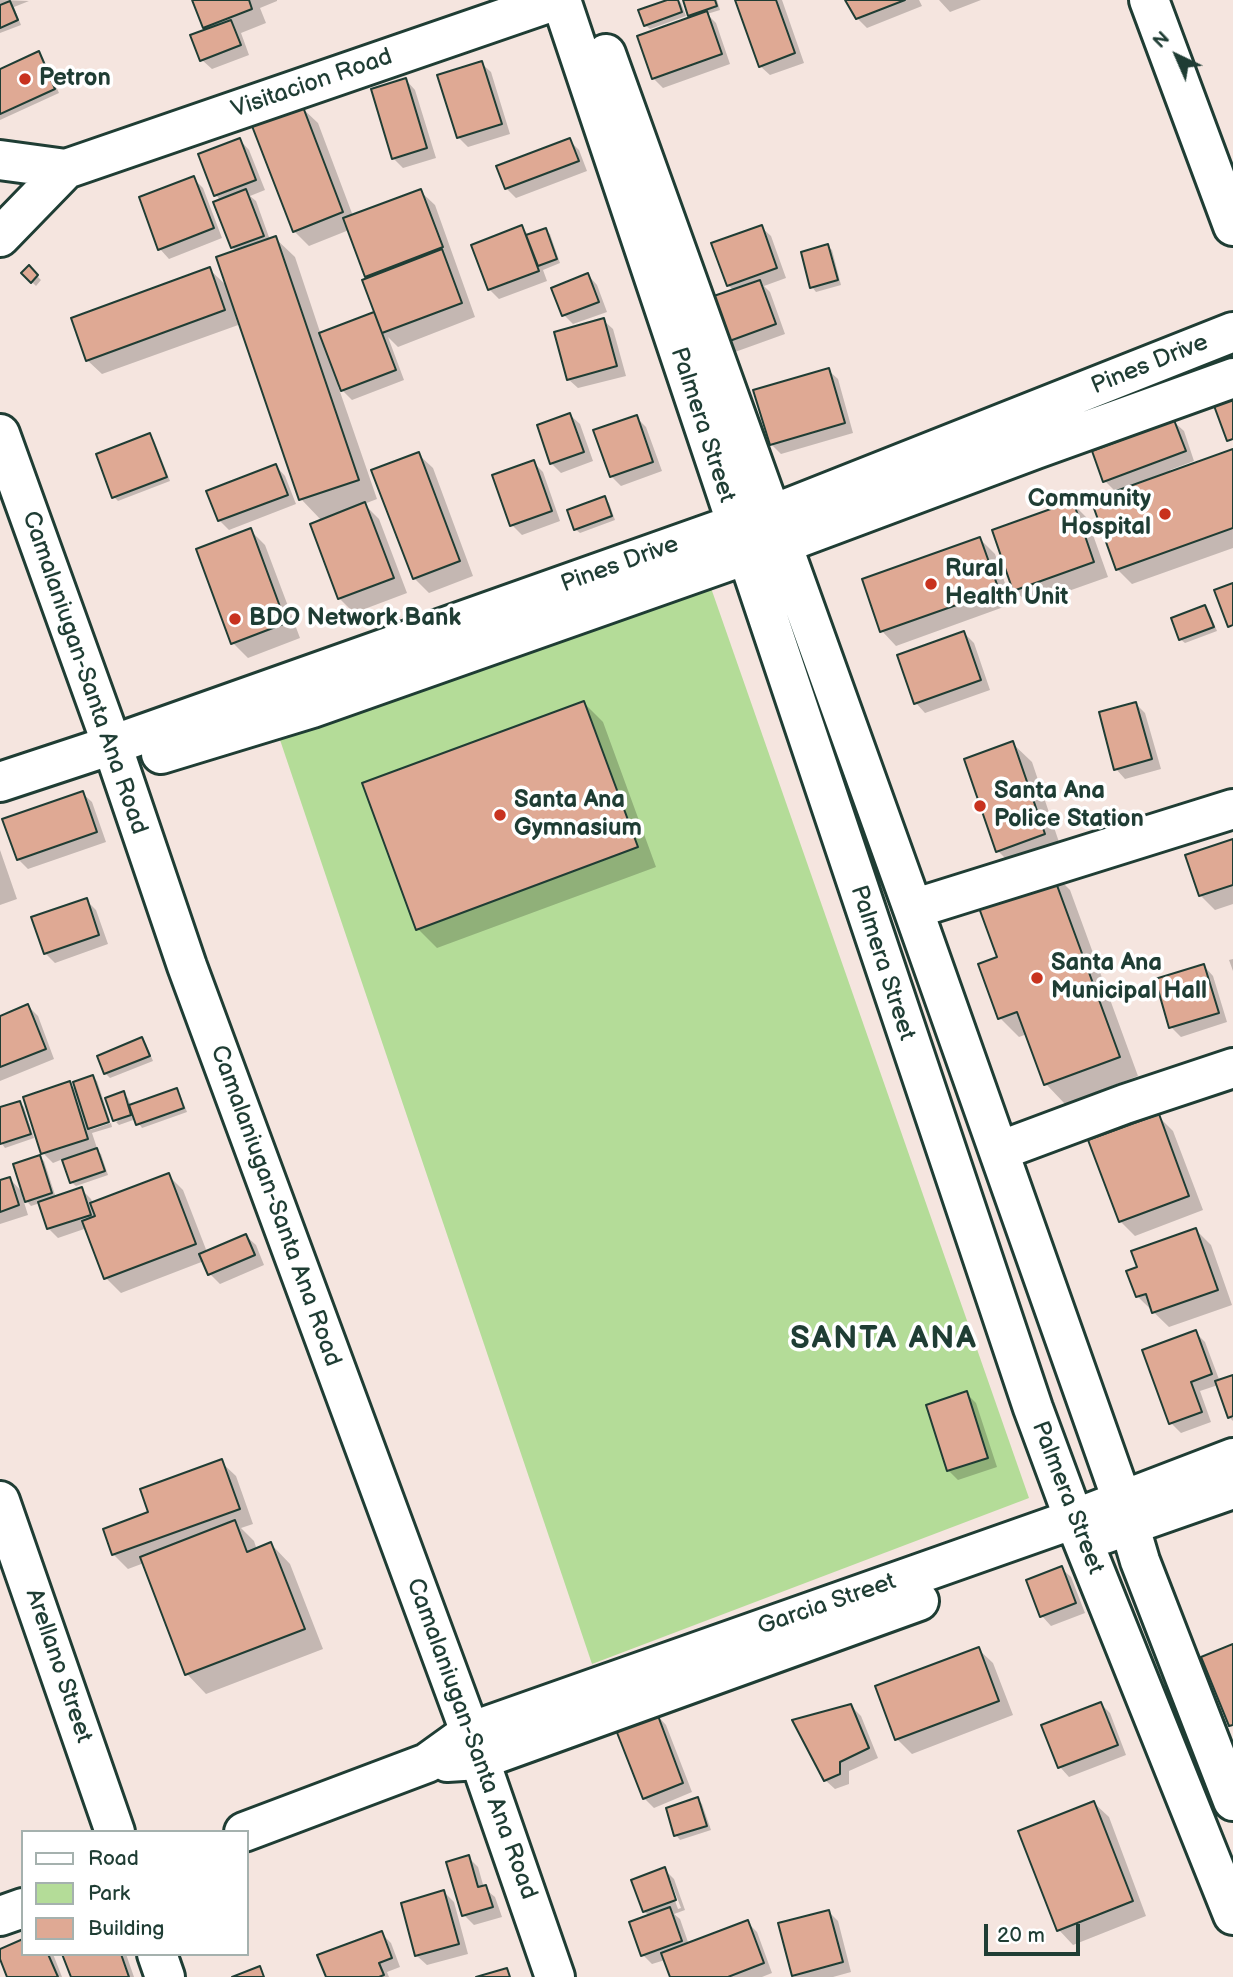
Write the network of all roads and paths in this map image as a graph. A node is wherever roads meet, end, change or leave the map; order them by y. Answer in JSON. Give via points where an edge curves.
{"nodes":[{"id":1,"x":559,"y":0,"type":"edge"},
{"id":2,"x":586,"y":0,"type":"edge"},
{"id":3,"x":1149,"y":0,"type":"edge"},
{"id":4,"x":0,"y":160,"type":"edge"},
{"id":5,"x":66,"y":169,"type":"junction"},
{"id":6,"x":1233,"y":226,"type":"edge"},
{"id":7,"x":0,"y":237,"type":"edge"},
{"id":8,"x":1233,"y":332,"type":"edge"},
{"id":9,"x":1233,"y":378,"type":"edge"},
{"id":10,"x":0,"y":434,"type":"edge"},
{"id":11,"x":759,"y":535,"type":"junction"},
{"id":12,"x":115,"y":756,"type":"junction"},
{"id":13,"x":0,"y":782,"type":"edge"},
{"id":14,"x":0,"y":808,"type":"edge"},
{"id":15,"x":1233,"y":809,"type":"edge"},
{"id":16,"x":913,"y":909,"type":"junction"},
{"id":17,"x":957,"y":1033,"type":"junction"},
{"id":18,"x":911,"y":1048,"type":"junction"},
{"id":19,"x":1233,"y":1068,"type":"edge"},
{"id":20,"x":999,"y":1151,"type":"junction"},
{"id":21,"x":1233,"y":1458,"type":"edge"},
{"id":22,"x":1233,"y":1489,"type":"edge"},
{"id":23,"x":0,"y":1501,"type":"edge"},
{"id":24,"x":1126,"y":1513,"type":"junction"},
{"id":25,"x":1079,"y":1530,"type":"junction"},
{"id":26,"x":475,"y":1746,"type":"junction"},
{"id":27,"x":1233,"y":1801,"type":"edge"},
{"id":28,"x":114,"y":1830,"type":"edge"},
{"id":29,"x":248,"y":1830,"type":"edge"},
{"id":30,"x":21,"y":1909,"type":"edge"},
{"id":31,"x":1233,"y":1915,"type":"edge"},
{"id":32,"x":0,"y":1916,"type":"edge"},
{"id":33,"x":158,"y":1956,"type":"edge"},
{"id":34,"x":165,"y":1977,"type":"edge"},
{"id":35,"x":555,"y":1977,"type":"edge"}],
"edges":[{"from":1,"to":5,"type":"street","name":"Visitacion Road"},
{"from":1,"to":11,"type":"street","name":"Palmera Street"},
{"from":2,"to":11,"type":"street","name":"Palmera Street"},
{"from":3,"to":6,"type":"street"},
{"from":4,"to":5,"type":"street","name":"Visitacion Road"},
{"from":5,"to":7,"type":"street","name":"Visitacion Road"},
{"from":8,"to":11,"type":"street","name":"Pines Drive"},
{"from":9,"to":11,"type":"street","name":"Pines Drive","via":[[1035,449]]},
{"from":10,"to":12,"type":"street","name":"Camalaniugan-Santa Ana Road"},
{"from":11,"to":12,"type":"street","name":"Pines Drive","via":[[312,708]]},
{"from":11,"to":16,"type":"street","name":"Palmera Street"},
{"from":11,"to":18,"type":"street","name":"Palmera Street"},
{"from":12,"to":13,"type":"street","name":"Pines Drive"},
{"from":12,"to":14,"type":"street","name":"Pines Drive"},
{"from":12,"to":26,"type":"street","name":"Camalaniugan-Santa Ana Road","via":[[187,966]]},
{"from":15,"to":16,"type":"street"},
{"from":16,"to":17,"type":"street","name":"Palmera Street"},
{"from":17,"to":18,"type":"street"},
{"from":17,"to":20,"type":"street","name":"Palmera Street"},
{"from":18,"to":25,"type":"street","name":"Palmera Street"},
{"from":19,"to":20,"type":"street"},
{"from":20,"to":24,"type":"street","name":"Palmera Street"},
{"from":21,"to":24,"type":"street","name":"Garcia Street"},
{"from":22,"to":24,"type":"street","name":"Garcia Street"},
{"from":23,"to":28,"type":"street","name":"Arellano Street"},
{"from":24,"to":25,"type":"street","name":"Garcia Street"},
{"from":24,"to":27,"type":"street","name":"Palmera Street","via":[[1144,1573]]},
{"from":25,"to":26,"type":"street","name":"Garcia Street"},
{"from":25,"to":31,"type":"street","name":"Palmera Street"},
{"from":26,"to":29,"type":"street","name":"Garcia Street"},
{"from":26,"to":35,"type":"street","name":"Camalaniugan-Santa Ana Road"},
{"from":30,"to":32,"type":"street"},
{"from":33,"to":34,"type":"street"}]}
